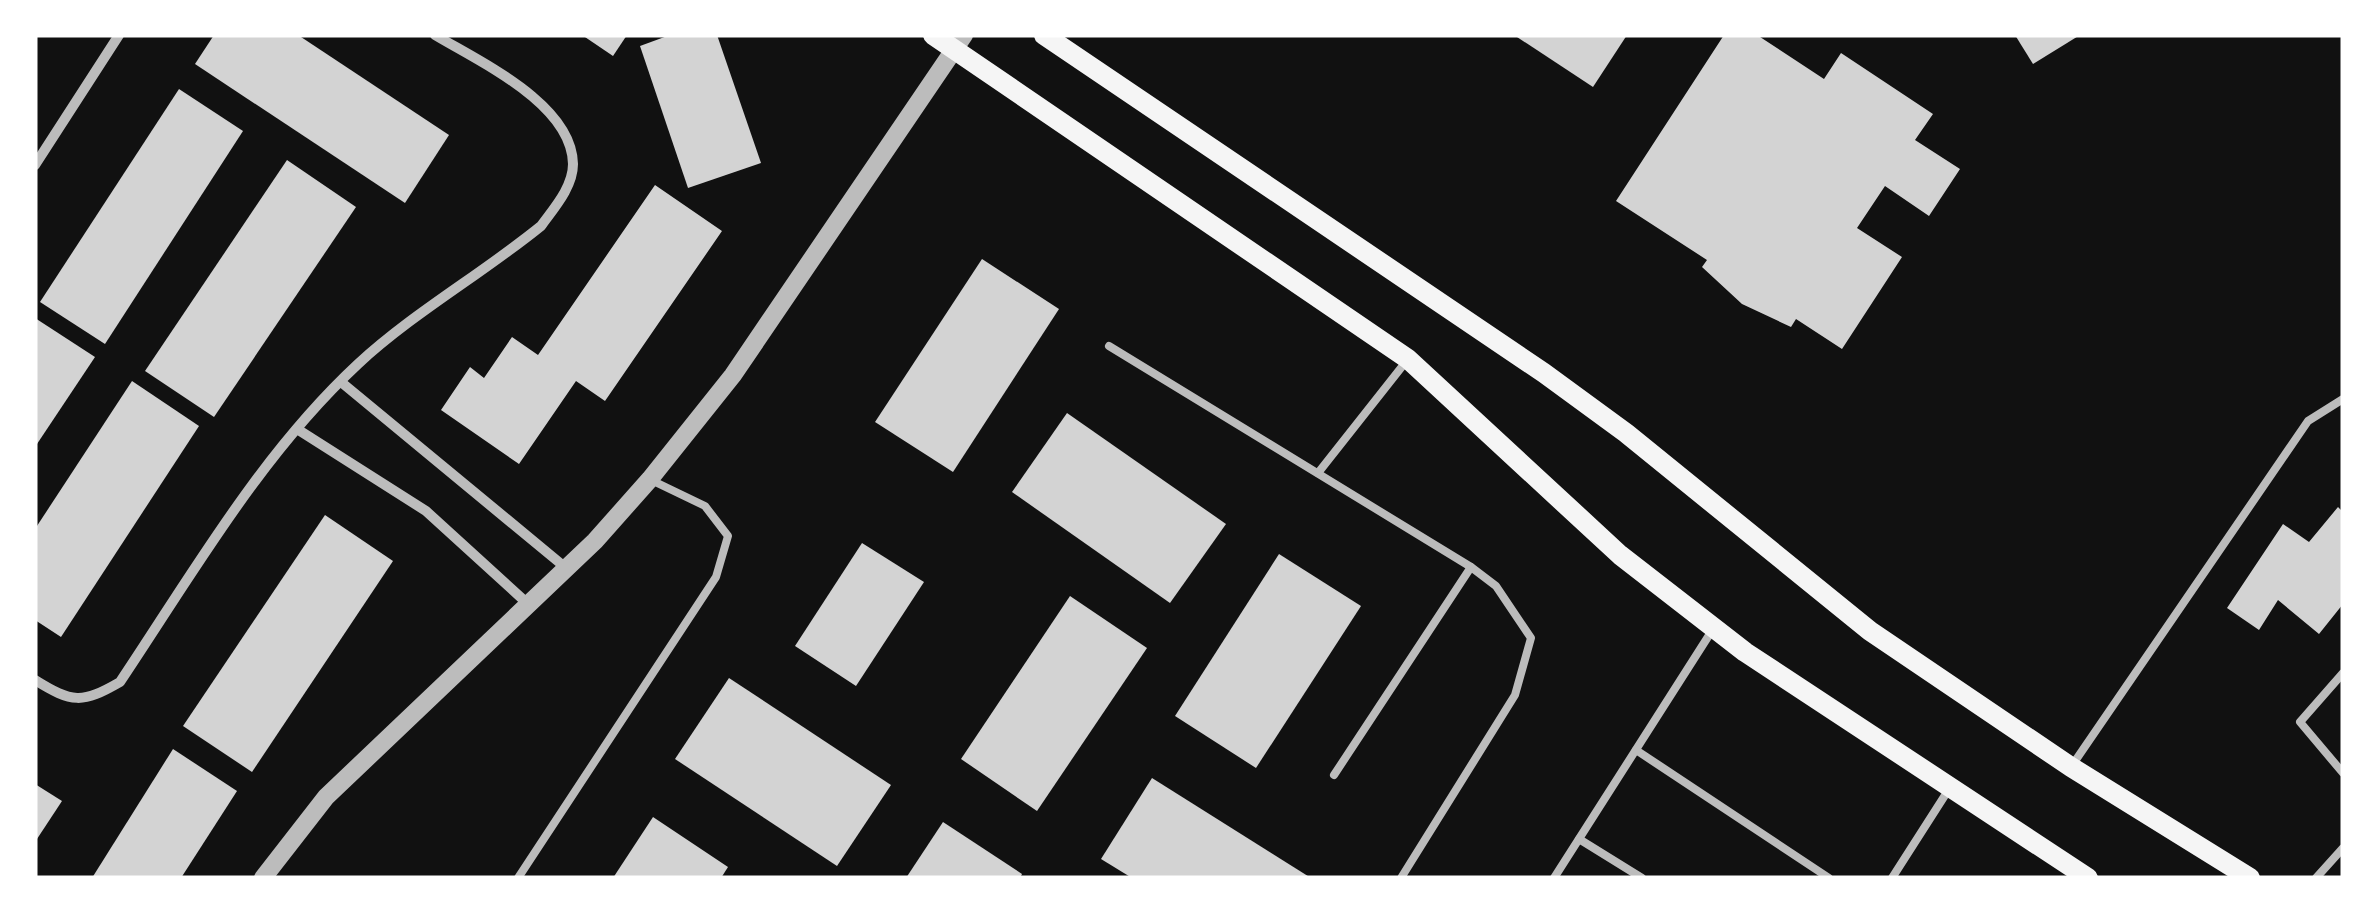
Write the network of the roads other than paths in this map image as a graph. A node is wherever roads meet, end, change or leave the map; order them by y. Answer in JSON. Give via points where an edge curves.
{"nodes":[{"id":1,"x":119,"y":35,"type":"edge"},
{"id":2,"x":434,"y":35,"type":"edge"},
{"id":3,"x":933,"y":35,"type":"edge"},
{"id":4,"x":1044,"y":35,"type":"edge"},
{"id":5,"x":959,"y":42,"type":"edge"},
{"id":6,"x":35,"y":165,"type":"edge"},
{"id":7,"x":1110,"y":346,"type":"dead end"},
{"id":8,"x":1408,"y":359,"type":"junction"},
{"id":9,"x":341,"y":382,"type":"junction"},
{"id":10,"x":2343,"y":399,"type":"edge"},
{"id":11,"x":297,"y":429,"type":"junction"},
{"id":12,"x":1318,"y":473,"type":"junction"},
{"id":13,"x":650,"y":479,"type":"junction"},
{"id":14,"x":1471,"y":567,"type":"junction"},
{"id":15,"x":566,"y":568,"type":"junction"},
{"id":16,"x":528,"y":604,"type":"junction"},
{"id":17,"x":1714,"y":628,"type":"junction"},
{"id":18,"x":2343,"y":673,"type":"edge"},
{"id":19,"x":35,"y":680,"type":"edge"},
{"id":20,"x":1636,"y":750,"type":"junction"},
{"id":21,"x":2071,"y":767,"type":"junction"},
{"id":22,"x":2343,"y":773,"type":"edge"},
{"id":23,"x":1334,"y":775,"type":"dead end"},
{"id":24,"x":1948,"y":789,"type":"junction"},
{"id":25,"x":1579,"y":838,"type":"junction"},
{"id":26,"x":2343,"y":848,"type":"edge"},
{"id":27,"x":263,"y":878,"type":"edge"},
{"id":28,"x":518,"y":878,"type":"edge"},
{"id":29,"x":1401,"y":878,"type":"edge"},
{"id":30,"x":1554,"y":878,"type":"edge"},
{"id":31,"x":1642,"y":878,"type":"edge"},
{"id":32,"x":1829,"y":878,"type":"edge"},
{"id":33,"x":1892,"y":878,"type":"edge"},
{"id":34,"x":2088,"y":878,"type":"edge"},
{"id":35,"x":2250,"y":878,"type":"edge"},
{"id":36,"x":2316,"y":878,"type":"edge"}],
"edges":[{"from":1,"to":6,"type":"street"},
{"from":2,"to":9,"type":"street","via":[[530,93],[568,136],[573,167],[563,196],[541,226]]},
{"from":3,"to":5,"type":"main road"},
{"from":4,"to":21,"type":"main road","via":[[1497,339],[1626,432],[1870,631]]},
{"from":5,"to":8,"type":"main road"},
{"from":5,"to":13,"type":"street","via":[[733,375]]},
{"from":7,"to":12,"type":"lane"},
{"from":8,"to":12,"type":"lane"},
{"from":8,"to":17,"type":"main road","via":[[1620,555]]},
{"from":9,"to":11,"type":"street"},
{"from":9,"to":15,"type":"street"},
{"from":10,"to":21,"type":"lane","via":[[2308,422]]},
{"from":11,"to":16,"type":"street","via":[[426,510]]},
{"from":11,"to":19,"type":"street","via":[[120,682],[89,700],[61,696]]},
{"from":12,"to":14,"type":"lane"},
{"from":13,"to":15,"type":"street"},
{"from":13,"to":28,"type":"lane","via":[[705,506],[728,536],[716,577]]},
{"from":14,"to":23,"type":"lane"},
{"from":14,"to":29,"type":"lane","via":[[1496,586],[1531,638],[1515,695]]},
{"from":15,"to":16,"type":"street"},
{"from":16,"to":27,"type":"street","via":[[326,796]]},
{"from":17,"to":20,"type":"lane"},
{"from":17,"to":24,"type":"main road"},
{"from":18,"to":22,"type":"lane","via":[[2300,722]]},
{"from":20,"to":25,"type":"lane"},
{"from":20,"to":32,"type":"lane"},
{"from":21,"to":35,"type":"main road"},
{"from":24,"to":33,"type":"lane"},
{"from":24,"to":34,"type":"main road"},
{"from":25,"to":30,"type":"lane"},
{"from":25,"to":31,"type":"lane"},
{"from":26,"to":36,"type":"lane"}]}
